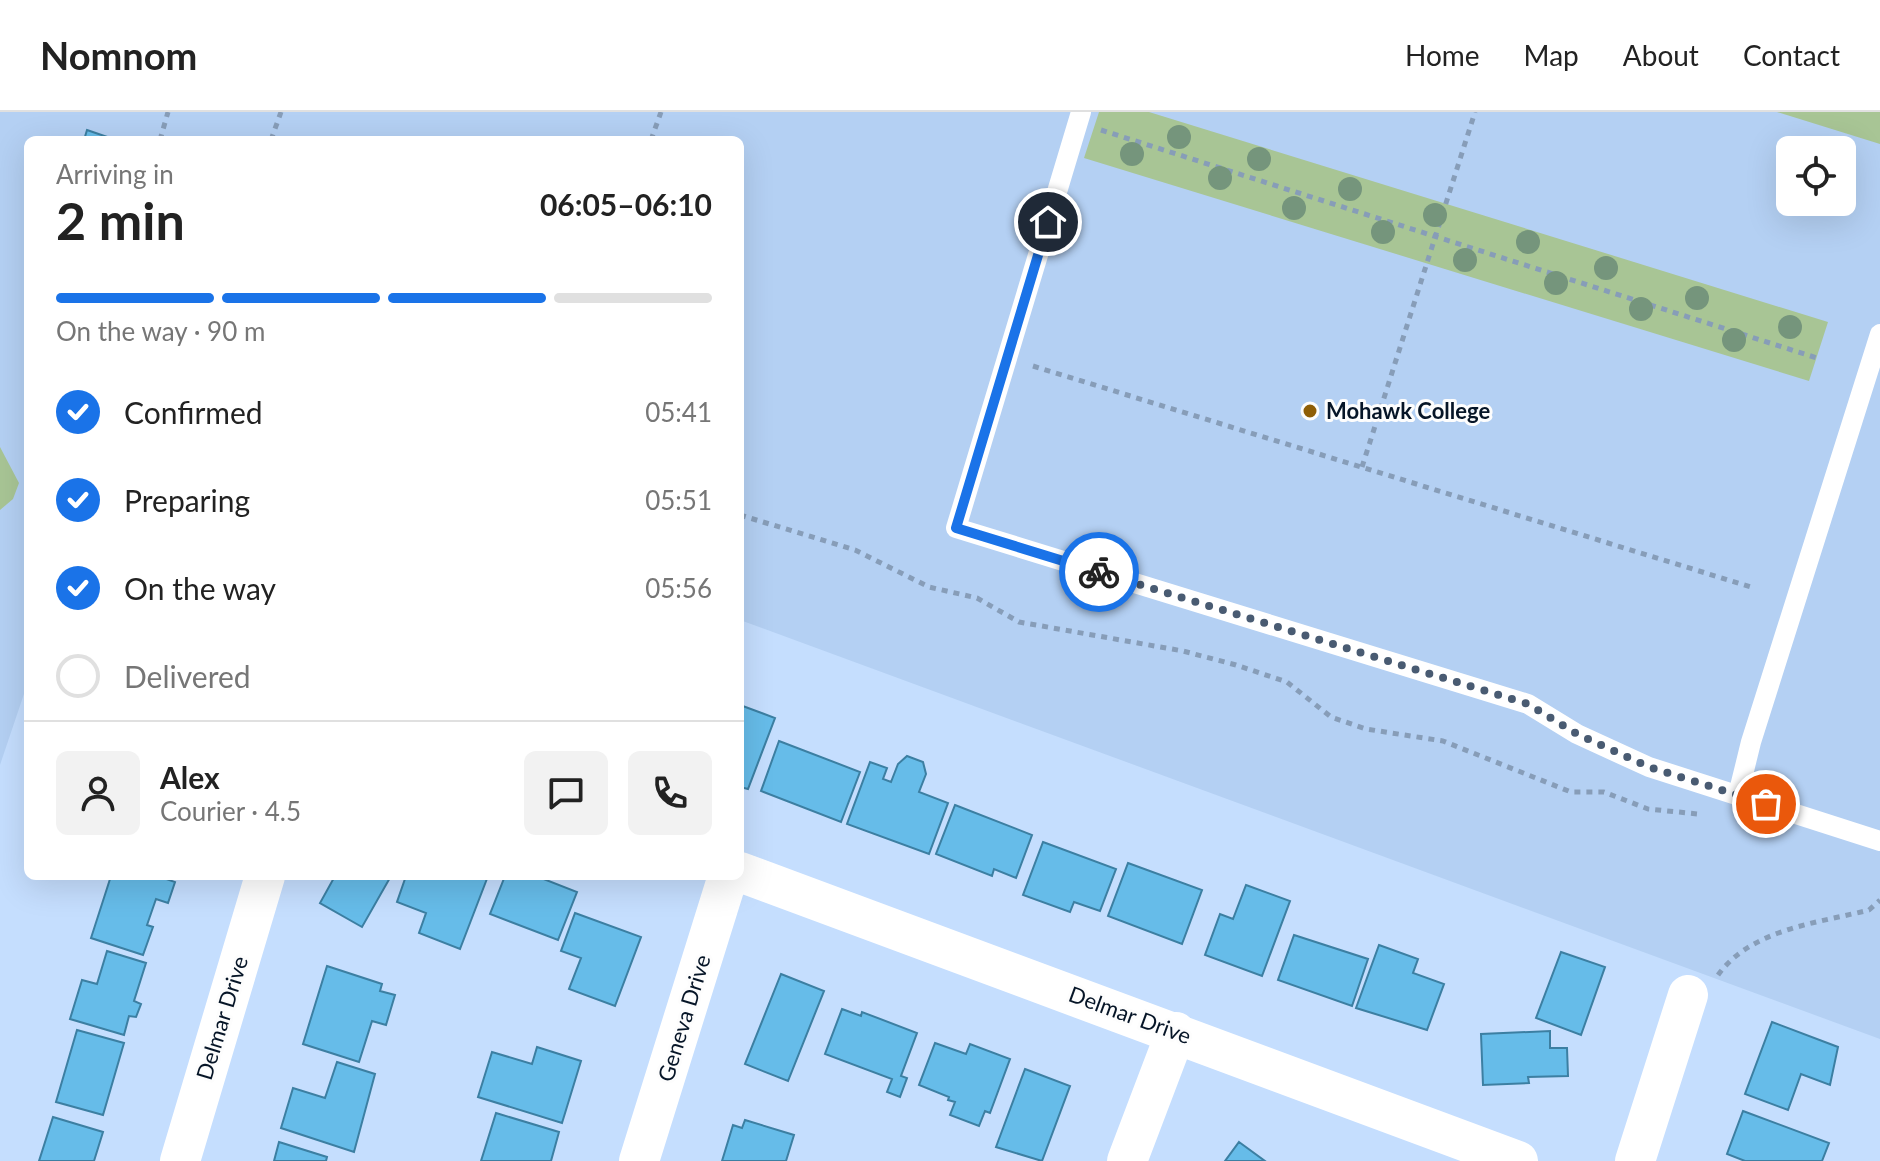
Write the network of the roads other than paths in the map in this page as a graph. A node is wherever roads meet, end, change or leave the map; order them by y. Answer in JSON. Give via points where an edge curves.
{"nodes":[{"id":1,"x":1087,"y":120,"type":"edge"},
{"id":2,"x":1880,"y":334,"type":"edge"},
{"id":3,"x":1738,"y":795,"type":"junction"},
{"id":4,"x":1880,"y":841,"type":"edge"},
{"id":5,"x":744,"y":873,"type":"edge"},
{"id":6,"x":264,"y":880,"type":"edge"},
{"id":7,"x":727,"y":880,"type":"edge"},
{"id":8,"x":1688,"y":995,"type":"road end"},
{"id":9,"x":1176,"y":1032,"type":"junction"},
{"id":10,"x":180,"y":1161,"type":"edge"},
{"id":11,"x":639,"y":1161,"type":"edge"},
{"id":12,"x":1127,"y":1161,"type":"edge"},
{"id":13,"x":1518,"y":1161,"type":"edge"},
{"id":14,"x":1635,"y":1161,"type":"edge"}],
"edges":[{"from":1,"to":3,"type":"lane","via":[[956,528],[1528,704],[1613,752]]},
{"from":2,"to":3,"type":"lane"},
{"from":3,"to":4,"type":"lane"},
{"from":5,"to":9,"type":"street","name":"Delmar Drive"},
{"from":6,"to":10,"type":"street","name":"Delmar Drive"},
{"from":7,"to":11,"type":"street","name":"Geneva Drive"},
{"from":8,"to":14,"type":"street"},
{"from":9,"to":12,"type":"street"},
{"from":9,"to":13,"type":"street","name":"Delmar Drive"}]}
